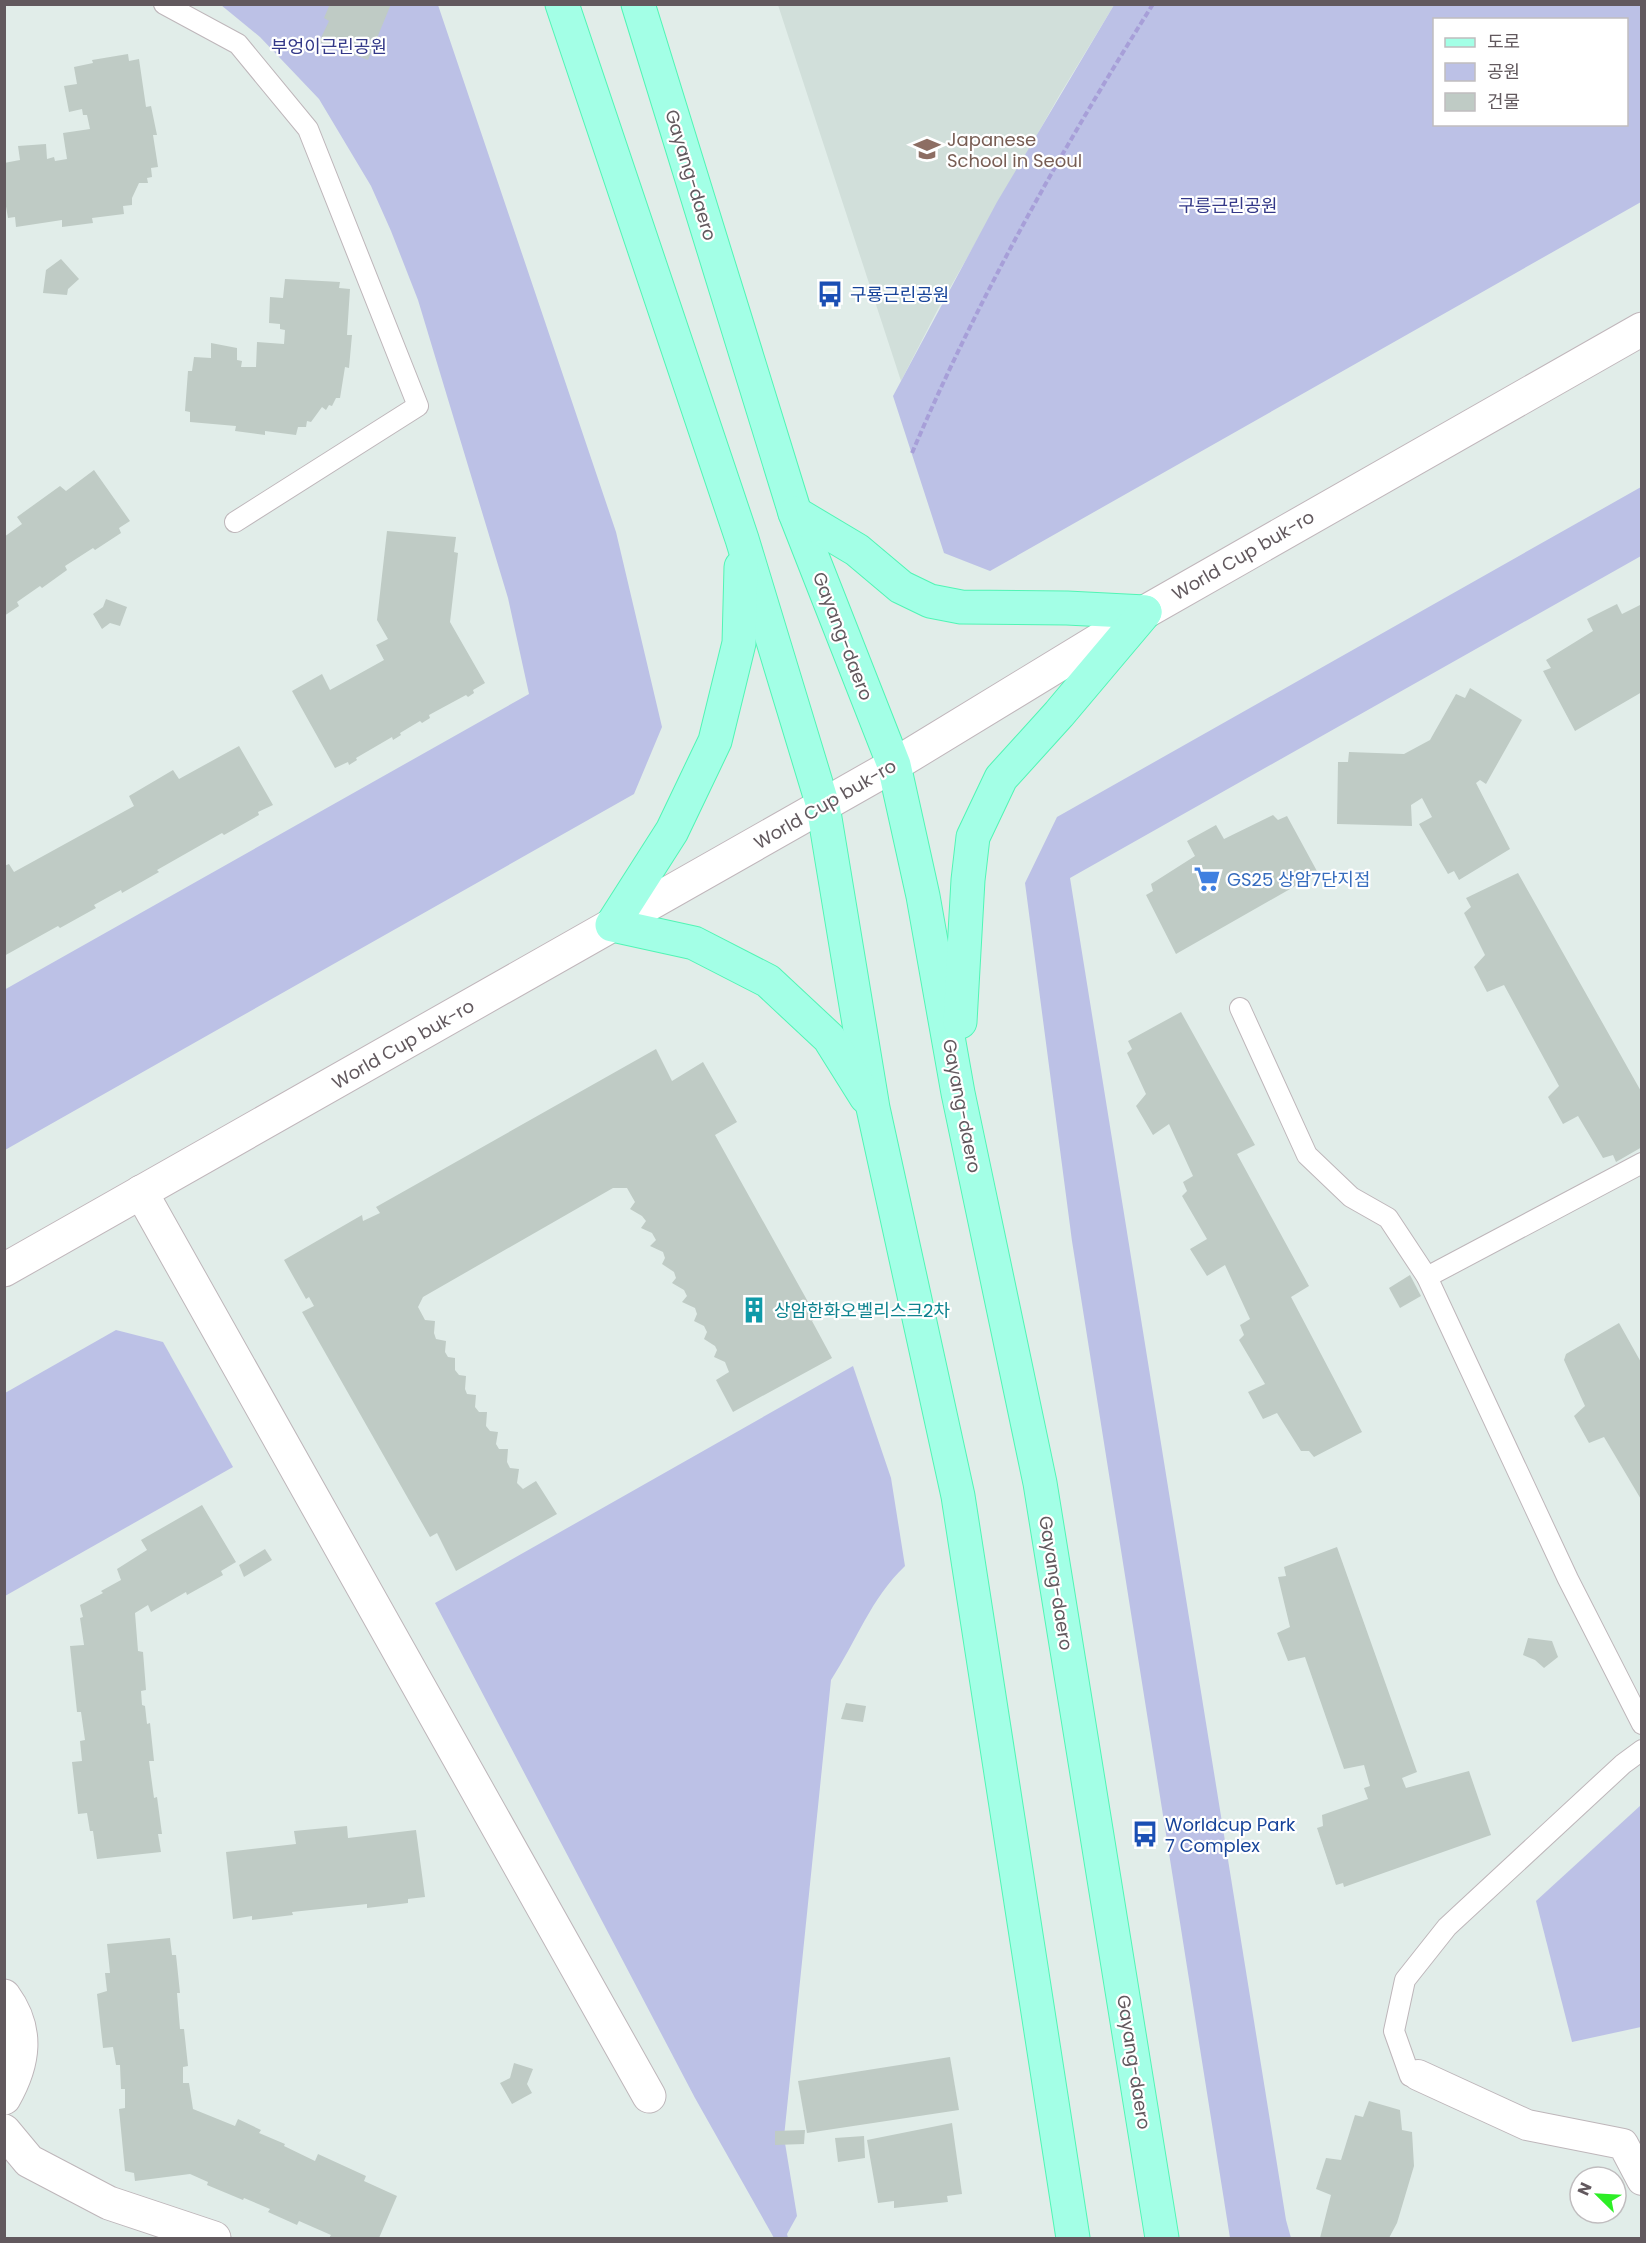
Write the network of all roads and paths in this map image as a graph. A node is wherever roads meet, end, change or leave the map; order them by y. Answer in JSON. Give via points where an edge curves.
{"nodes":[{"id":1,"x":164,"y":4,"type":"edge"},
{"id":2,"x":562,"y":4,"type":"edge"},
{"id":3,"x":638,"y":4,"type":"edge"},
{"id":4,"x":1153,"y":4,"type":"edge"},
{"id":5,"x":1641,"y":329,"type":"edge"},
{"id":6,"x":912,"y":453,"type":"dead end"},
{"id":7,"x":795,"y":513,"type":"junction"},
{"id":8,"x":235,"y":522,"type":"dead end"},
{"id":9,"x":742,"y":539,"type":"junction"},
{"id":10,"x":1144,"y":612,"type":"junction"},
{"id":11,"x":894,"y":765,"type":"junction"},
{"id":12,"x":823,"y":806,"type":"junction"},
{"id":13,"x":612,"y":925,"type":"junction"},
{"id":14,"x":1240,"y":1008,"type":"dead end"},
{"id":15,"x":958,"y":1093,"type":"junction"},
{"id":16,"x":873,"y":1108,"type":"junction"},
{"id":17,"x":1641,"y":1163,"type":"edge"},
{"id":18,"x":141,"y":1192,"type":"junction"},
{"id":19,"x":4,"y":1270,"type":"edge"},
{"id":20,"x":1427,"y":1277,"type":"junction"},
{"id":21,"x":1641,"y":1724,"type":"edge"},
{"id":22,"x":1641,"y":1750,"type":"edge"},
{"id":23,"x":4,"y":1996,"type":"edge"},
{"id":24,"x":1414,"y":2075,"type":"joint"},
{"id":25,"x":649,"y":2096,"type":"dead end"},
{"id":26,"x":4,"y":2098,"type":"edge"},
{"id":27,"x":4,"y":2131,"type":"edge"},
{"id":28,"x":1641,"y":2180,"type":"edge"},
{"id":29,"x":214,"y":2238,"type":"edge"},
{"id":30,"x":1073,"y":2238,"type":"edge"},
{"id":31,"x":1162,"y":2238,"type":"edge"}],
"edges":[{"from":1,"to":8,"type":"lane","via":[[238,44],[308,129],[418,406]]},
{"from":2,"to":9,"type":"main road"},
{"from":3,"to":7,"type":"main road","name":"Gayang-daero"},
{"from":4,"to":6,"type":"path","via":[[1061,155],[1000,265]]},
{"from":5,"to":10,"type":"main road","name":"World Cup buk-ro"},
{"from":7,"to":10,"type":"main road","via":[[930,602],[961,607]]},
{"from":7,"to":11,"type":"main road","name":"Gayang-daero"},
{"from":9,"to":12,"type":"main road"},
{"from":9,"to":13,"type":"main road","via":[[739,643],[715,741],[672,831]]},
{"from":10,"to":11,"type":"main road","name":"World Cup buk-ro"},
{"from":10,"to":15,"type":"main road","via":[[1001,778],[973,837],[961,975]]},
{"from":11,"to":12,"type":"main road","name":"World Cup buk-ro"},
{"from":11,"to":15,"type":"main road","name":"Gayang-daero","via":[[923,896]]},
{"from":12,"to":13,"type":"main road","name":"World Cup buk-ro"},
{"from":12,"to":16,"type":"main road"},
{"from":13,"to":16,"type":"main road","via":[[694,943],[768,981],[829,1038]]},
{"from":13,"to":18,"type":"main road","name":"World Cup buk-ro"},
{"from":14,"to":20,"type":"lane","via":[[1307,1155],[1351,1197],[1388,1218]]},
{"from":15,"to":31,"type":"main road","name":"Gayang-daero","via":[[1040,1483]]},
{"from":16,"to":30,"type":"main road","via":[[958,1496]]},
{"from":17,"to":20,"type":"lane"},
{"from":18,"to":19,"type":"main road","name":"World Cup buk-ro"},
{"from":18,"to":25,"type":"main road"},
{"from":20,"to":21,"type":"lane","via":[[1568,1579]]},
{"from":22,"to":24,"type":"lane","via":[[1447,1927],[1405,1980],[1394,2031]]},
{"from":23,"to":26,"type":"main road","via":[[16,2016],[21,2059]]},
{"from":24,"to":28,"type":"street","via":[[1527,2126],[1623,2144]]},
{"from":27,"to":29,"type":"main road","via":[[29,2160],[109,2203]]}]}
